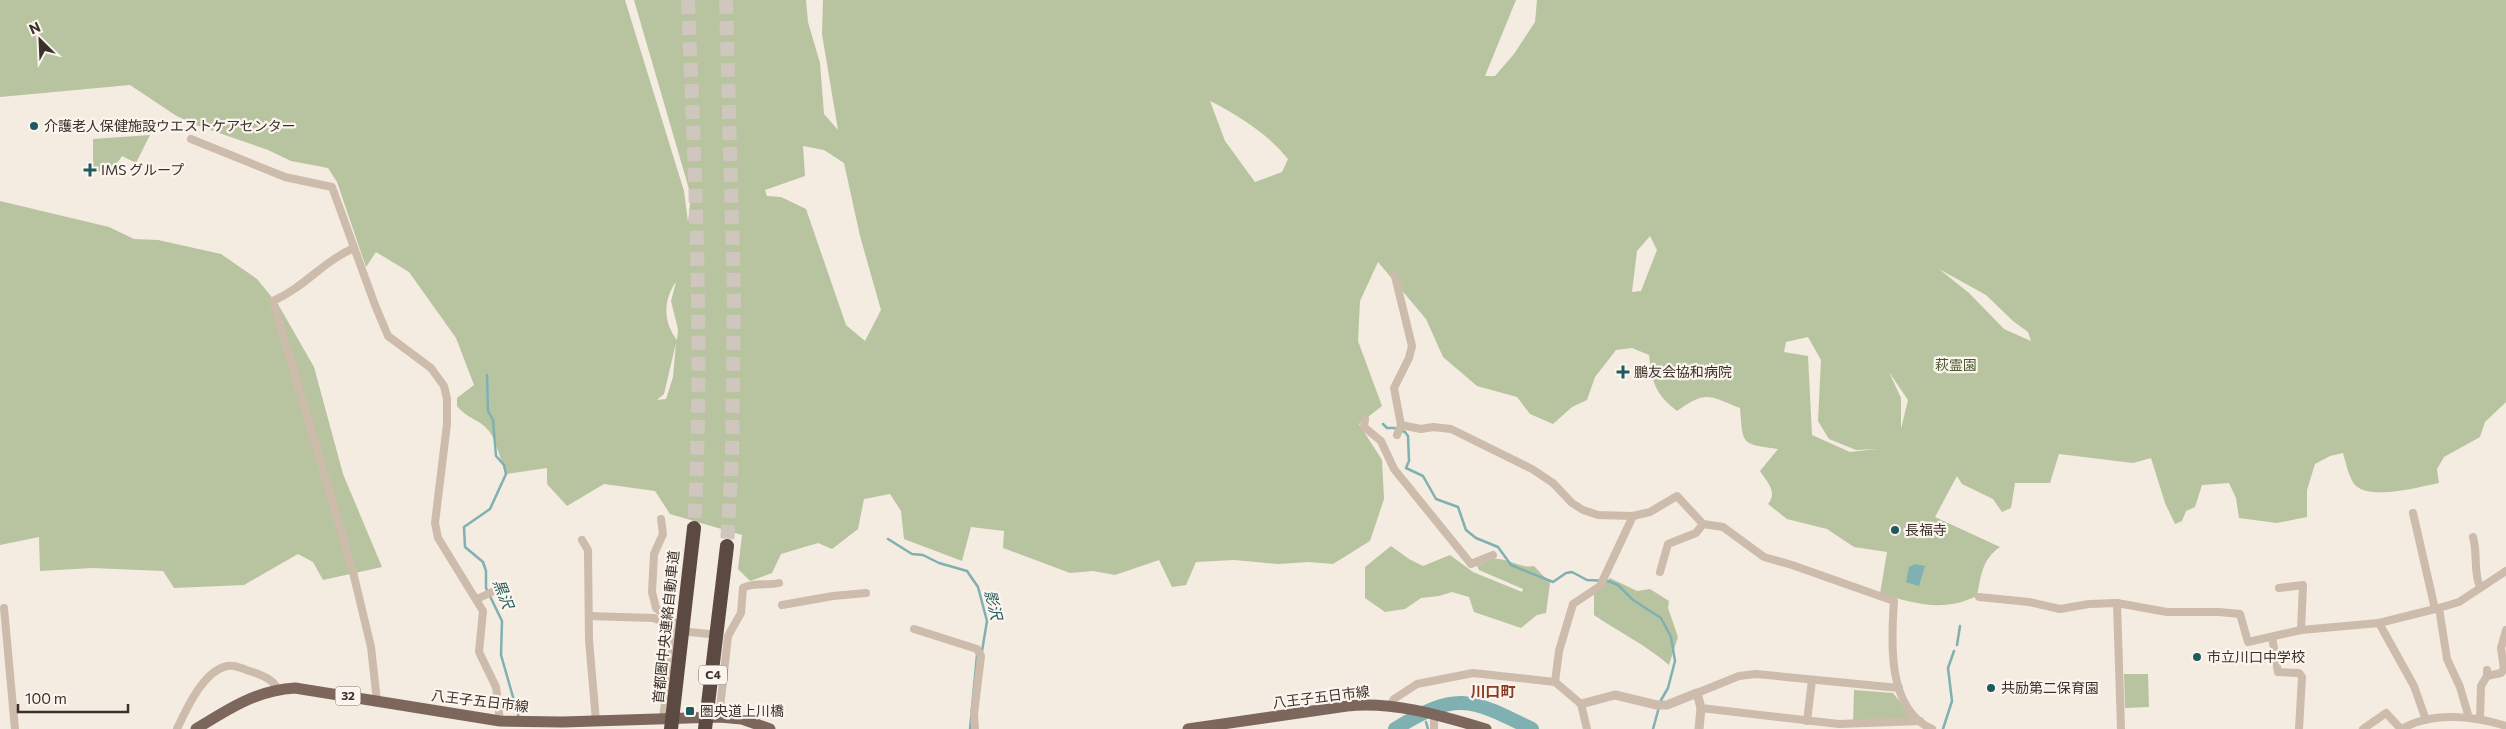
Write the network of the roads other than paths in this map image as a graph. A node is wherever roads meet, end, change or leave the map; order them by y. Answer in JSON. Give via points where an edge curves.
{"nodes":[{"id":1,"x":191,"y":139,"type":"dead end"},
{"id":2,"x":354,"y":248,"type":"junction"},
{"id":3,"x":1394,"y":276,"type":"dead end"},
{"id":4,"x":1365,"y":419,"type":"dead end"},
{"id":5,"x":1401,"y":426,"type":"junction"},
{"id":6,"x":1398,"y":435,"type":"dead end"},
{"id":7,"x":2413,"y":514,"type":"dead end"},
{"id":8,"x":1633,"y":516,"type":"junction"},
{"id":9,"x":661,"y":519,"type":"dead end"},
{"id":10,"x":1704,"y":524,"type":"junction"},
{"id":11,"x":694,"y":528,"type":"tunnel mouth"},
{"id":12,"x":2473,"y":538,"type":"dead end"},
{"id":13,"x":582,"y":540,"type":"dead end"},
{"id":14,"x":727,"y":546,"type":"tunnel mouth"},
{"id":15,"x":1493,"y":556,"type":"dead end"},
{"id":16,"x":2506,"y":571,"type":"edge"},
{"id":17,"x":1660,"y":572,"type":"dead end"},
{"id":18,"x":779,"y":583,"type":"dead end"},
{"id":19,"x":2480,"y":587,"type":"junction"},
{"id":20,"x":2278,"y":588,"type":"dead end"},
{"id":21,"x":492,"y":592,"type":"dead end"},
{"id":22,"x":866,"y":593,"type":"dead end"},
{"id":23,"x":480,"y":597,"type":"junction"},
{"id":24,"x":1979,"y":598,"type":"dead end"},
{"id":25,"x":2117,"y":603,"type":"junction"},
{"id":26,"x":782,"y":605,"type":"dead end"},
{"id":27,"x":4,"y":608,"type":"dead end"},
{"id":28,"x":2437,"y":609,"type":"junction"},
{"id":29,"x":589,"y":616,"type":"junction"},
{"id":30,"x":2379,"y":623,"type":"junction"},
{"id":31,"x":677,"y":626,"type":"junction"},
{"id":32,"x":914,"y":629,"type":"dead end"},
{"id":33,"x":2301,"y":630,"type":"junction"},
{"id":34,"x":2506,"y":630,"type":"edge"},
{"id":35,"x":728,"y":636,"type":"junction"},
{"id":36,"x":2272,"y":636,"type":"junction"},
{"id":37,"x":1812,"y":680,"type":"junction"},
{"id":38,"x":1555,"y":682,"type":"junction"},
{"id":39,"x":1898,"y":688,"type":"junction"},
{"id":40,"x":278,"y":689,"type":"junction"},
{"id":41,"x":1698,"y":693,"type":"junction"},
{"id":42,"x":377,"y":701,"type":"junction"},
{"id":43,"x":1581,"y":704,"type":"junction"},
{"id":44,"x":1394,"y":706,"type":"junction"},
{"id":45,"x":1701,"y":708,"type":"junction"},
{"id":46,"x":1434,"y":716,"type":"junction"},
{"id":47,"x":719,"y":717,"type":"junction"},
{"id":48,"x":2469,"y":718,"type":"junction"},
{"id":49,"x":2480,"y":718,"type":"junction"},
{"id":50,"x":2426,"y":720,"type":"junction"},
{"id":51,"x":504,"y":721,"type":"junction"},
{"id":52,"x":596,"y":721,"type":"junction"},
{"id":53,"x":1807,"y":721,"type":"junction"},
{"id":54,"x":1920,"y":722,"type":"junction"},
{"id":55,"x":667,"y":724,"type":"edge"},
{"id":56,"x":580,"y":725,"type":"edge"},
{"id":57,"x":1839,"y":726,"type":"edge"},
{"id":58,"x":2506,"y":726,"type":"edge"},
{"id":59,"x":15,"y":729,"type":"edge"},
{"id":60,"x":176,"y":729,"type":"edge"},
{"id":61,"x":196,"y":729,"type":"edge"},
{"id":62,"x":705,"y":729,"type":"edge"},
{"id":63,"x":770,"y":729,"type":"edge"},
{"id":64,"x":975,"y":729,"type":"edge"},
{"id":65,"x":1188,"y":729,"type":"edge"},
{"id":66,"x":1434,"y":729,"type":"edge"},
{"id":67,"x":1486,"y":729,"type":"edge"},
{"id":68,"x":1587,"y":729,"type":"edge"},
{"id":69,"x":1698,"y":729,"type":"edge"},
{"id":70,"x":1932,"y":729,"type":"edge"},
{"id":71,"x":2121,"y":729,"type":"edge"},
{"id":72,"x":2298,"y":729,"type":"edge"},
{"id":73,"x":2363,"y":729,"type":"edge"},
{"id":74,"x":2401,"y":729,"type":"edge"}],
"edges":[{"from":1,"to":2,"type":"street","via":[[285,178],[332,187]]},
{"from":2,"to":23,"type":"street","via":[[388,336],[431,368],[444,386],[447,424],[435,523],[438,538],[451,562]]},
{"from":2,"to":42,"type":"street","via":[[335,256],[291,294],[274,301],[352,568],[371,647]]},
{"from":3,"to":5,"type":"street","via":[[1412,346],[1394,388]]},
{"from":4,"to":15,"type":"street","via":[[1364,427],[1381,442],[1394,469],[1471,564]]},
{"from":5,"to":6,"type":"street"},
{"from":5,"to":8,"type":"street","via":[[1451,429],[1532,469],[1583,510]]},
{"from":7,"to":28,"type":"street"},
{"from":8,"to":10,"type":"street","via":[[1650,512],[1677,496]]},
{"from":8,"to":38,"type":"street","via":[[1601,583],[1573,604],[1559,651]]},
{"from":9,"to":31,"type":"street","via":[[663,534],[653,560],[652,592],[656,608]]},
{"from":10,"to":17,"type":"street","via":[[1696,533],[1668,544]]},
{"from":10,"to":39,"type":"street","via":[[1723,527],[1764,557],[1894,602],[1891,645]]},
{"from":11,"to":31,"type":"highway","name":"首都圏中央連絡自動車道"},
{"from":12,"to":19,"type":"street","via":[[2476,578]]},
{"from":13,"to":29,"type":"street","via":[[588,550]]},
{"from":14,"to":62,"type":"highway","number":"C4"},
{"from":16,"to":19,"type":"street"},
{"from":18,"to":35,"type":"street","via":[[743,588],[741,613]]},
{"from":19,"to":28,"type":"street","via":[[2459,602]]},
{"from":20,"to":33,"type":"street","via":[[2303,586]]},
{"from":21,"to":23,"type":"street"},
{"from":22,"to":26,"type":"street"},
{"from":23,"to":51,"type":"street","via":[[483,623],[479,652],[496,687]]},
{"from":24,"to":25,"type":"street","via":[[2022,601],[2060,609]]},
{"from":25,"to":36,"type":"street","via":[[2167,612],[2240,614],[2248,642]]},
{"from":25,"to":71,"type":"street"},
{"from":27,"to":59,"type":"street"},
{"from":28,"to":30,"type":"street"},
{"from":28,"to":48,"type":"street","via":[[2447,659]]},
{"from":29,"to":31,"type":"street","via":[[654,618]]},
{"from":29,"to":52,"type":"street"},
{"from":30,"to":33,"type":"street"},
{"from":30,"to":50,"type":"street","via":[[2414,686]]},
{"from":31,"to":35,"type":"street"},
{"from":31,"to":55,"type":"highway","name":"首都圏中央連絡自動車道"},
{"from":32,"to":64,"type":"street","via":[[979,653]]},
{"from":33,"to":36,"type":"street"},
{"from":34,"to":49,"type":"street","via":[[2501,648],[2504,668],[2502,673],[2487,673],[2481,686]]},
{"from":35,"to":47,"type":"street"},
{"from":36,"to":72,"type":"street","via":[[2278,672],[2302,677]]},
{"from":37,"to":39,"type":"street"},
{"from":37,"to":41,"type":"street","via":[[1774,674],[1744,675]]},
{"from":37,"to":53,"type":"street"},
{"from":38,"to":43,"type":"street"},
{"from":38,"to":44,"type":"street","via":[[1473,673],[1417,684],[1394,699]]},
{"from":39,"to":54,"type":"street"},
{"from":40,"to":42,"type":"main road","name":"八王子五日市線","number":"32","via":[[303,688]]},
{"from":40,"to":60,"type":"street","via":[[275,683],[254,672],[225,667],[212,674],[200,688]]},
{"from":40,"to":61,"type":"main road","name":"八王子五日市線","number":"32","via":[[246,699]]},
{"from":41,"to":43,"type":"street","via":[[1660,705],[1615,695]]},
{"from":41,"to":45,"type":"street"},
{"from":42,"to":51,"type":"main road","name":"八王子五日市線","number":"32"},
{"from":43,"to":68,"type":"street"},
{"from":44,"to":46,"type":"main road","name":"八王子五日市線"},
{"from":44,"to":65,"type":"main road","name":"八王子五日市線","via":[[1347,706]]},
{"from":45,"to":53,"type":"street"},
{"from":45,"to":69,"type":"street"},
{"from":46,"to":66,"type":"street"},
{"from":46,"to":67,"type":"main road","name":"八王子五日市線"},
{"from":47,"to":55,"type":"main road","name":"八王子五日市線","number":"32"},
{"from":47,"to":63,"type":"main road","name":"八王子五日市線","number":"32","via":[[742,719]]},
{"from":48,"to":49,"type":"street"},
{"from":48,"to":50,"type":"street"},
{"from":49,"to":58,"type":"street"},
{"from":50,"to":74,"type":"street"},
{"from":51,"to":56,"type":"main road","name":"八王子五日市線","number":"32"},
{"from":52,"to":55,"type":"main road","name":"八王子五日市線","number":"32"},
{"from":52,"to":56,"type":"main road","name":"八王子五日市線","number":"32"},
{"from":53,"to":57,"type":"street"},
{"from":54,"to":57,"type":"street"},
{"from":54,"to":70,"type":"street"},
{"from":73,"to":74,"type":"street","via":[[2386,713]]}]}
